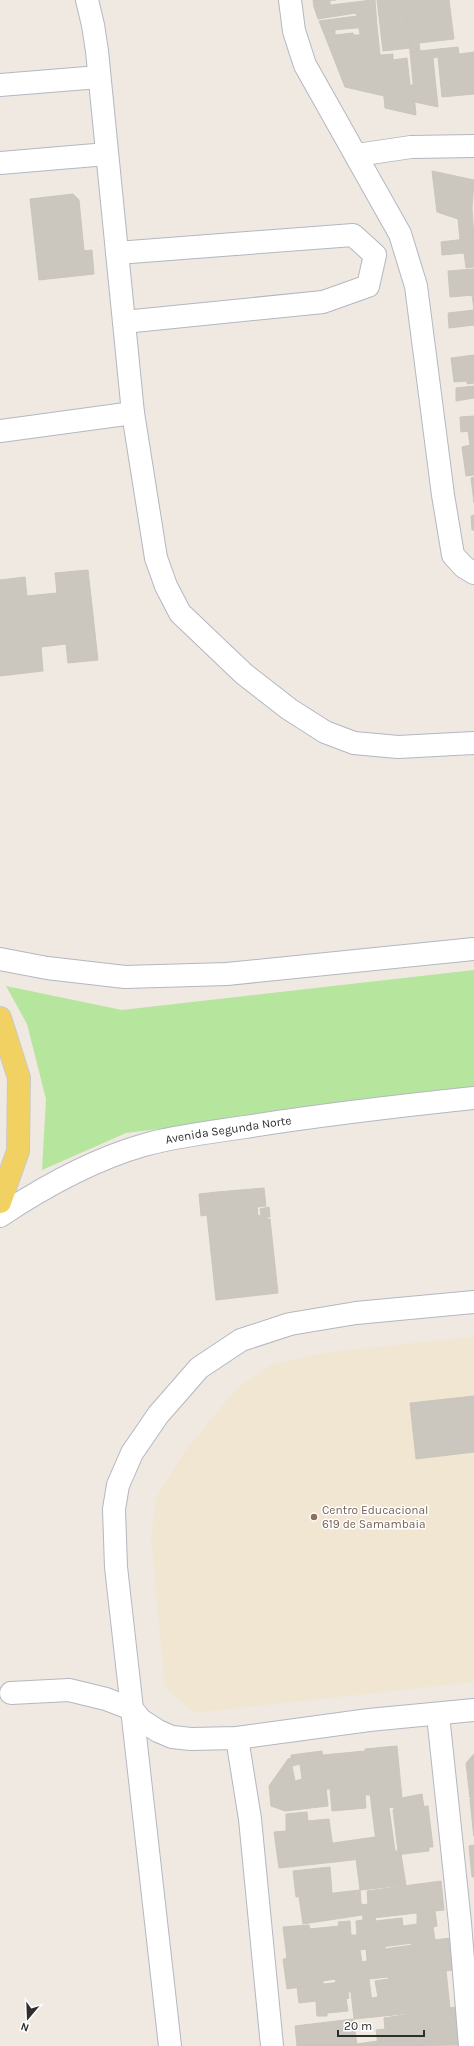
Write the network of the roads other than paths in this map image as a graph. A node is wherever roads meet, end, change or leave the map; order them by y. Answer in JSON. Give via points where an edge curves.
{"nodes":[{"id":1,"x":87,"y":0,"type":"edge"},
{"id":2,"x":290,"y":0,"type":"edge"},
{"id":3,"x":99,"y":77,"type":"junction"},
{"id":4,"x":0,"y":85,"type":"edge"},
{"id":5,"x":474,"y":146,"type":"edge"},
{"id":6,"x":107,"y":154,"type":"junction"},
{"id":7,"x":357,"y":155,"type":"junction"},
{"id":8,"x":0,"y":163,"type":"edge"},
{"id":9,"x":117,"y":253,"type":"junction"},
{"id":10,"x":124,"y":322,"type":"junction"},
{"id":11,"x":133,"y":413,"type":"junction"},
{"id":12,"x":0,"y":431,"type":"edge"},
{"id":13,"x":474,"y":573,"type":"edge"},
{"id":14,"x":474,"y":743,"type":"edge"},
{"id":15,"x":474,"y":949,"type":"edge"},
{"id":16,"x":0,"y":959,"type":"edge"},
{"id":17,"x":0,"y":1018,"type":"edge"},
{"id":18,"x":474,"y":1098,"type":"edge"},
{"id":19,"x":0,"y":1202,"type":"edge"},
{"id":20,"x":0,"y":1216,"type":"edge"},
{"id":21,"x":474,"y":1302,"type":"edge"},
{"id":22,"x":11,"y":1693,"type":"dead end"},
{"id":23,"x":132,"y":1709,"type":"junction"},
{"id":24,"x":474,"y":1710,"type":"edge"},
{"id":25,"x":438,"y":1714,"type":"junction"},
{"id":26,"x":237,"y":1738,"type":"junction"},
{"id":27,"x":170,"y":2046,"type":"edge"},
{"id":28,"x":272,"y":2046,"type":"edge"},
{"id":29,"x":470,"y":2046,"type":"edge"}],
"edges":[{"from":1,"to":3,"type":"street","via":[[94,25]]},
{"from":2,"to":7,"type":"street","via":[[294,31],[305,65]]},
{"from":3,"to":4,"type":"street"},
{"from":3,"to":6,"type":"street"},
{"from":5,"to":7,"type":"street","via":[[411,147]]},
{"from":6,"to":8,"type":"street"},
{"from":6,"to":9,"type":"street"},
{"from":7,"to":13,"type":"street","via":[[400,234],[416,286],[453,554],[464,567]]},
{"from":9,"to":10,"type":"street"},
{"from":9,"to":10,"type":"street","via":[[353,235],[376,255],[368,286],[323,302]]},
{"from":10,"to":11,"type":"street"},
{"from":11,"to":12,"type":"street"},
{"from":11,"to":14,"type":"street","via":[[156,558],[166,586],[180,613],[244,674],[289,709],[325,732],[354,744],[391,746]]},
{"from":15,"to":16,"type":"street","via":[[226,974],[125,977],[47,968]]},
{"from":17,"to":19,"type":"main road","via":[[19,1078],[18,1151]]},
{"from":18,"to":20,"type":"street","name":"Avenida Segunda Norte","via":[[308,1117],[144,1145],[89,1165],[38,1190]]},
{"from":21,"to":23,"type":"street","via":[[356,1313],[290,1324],[241,1340],[199,1368],[158,1414],[132,1453],[118,1485],[114,1509],[116,1567]]},
{"from":22,"to":23,"type":"street","via":[[69,1690],[106,1699]]},
{"from":23,"to":26,"type":"street","via":[[142,1720],[172,1737],[191,1740]]},
{"from":23,"to":27,"type":"street"},
{"from":24,"to":25,"type":"street"},
{"from":25,"to":26,"type":"street","via":[[369,1720]]},
{"from":25,"to":29,"type":"street"},
{"from":26,"to":28,"type":"street","via":[[250,1819]]}]}
